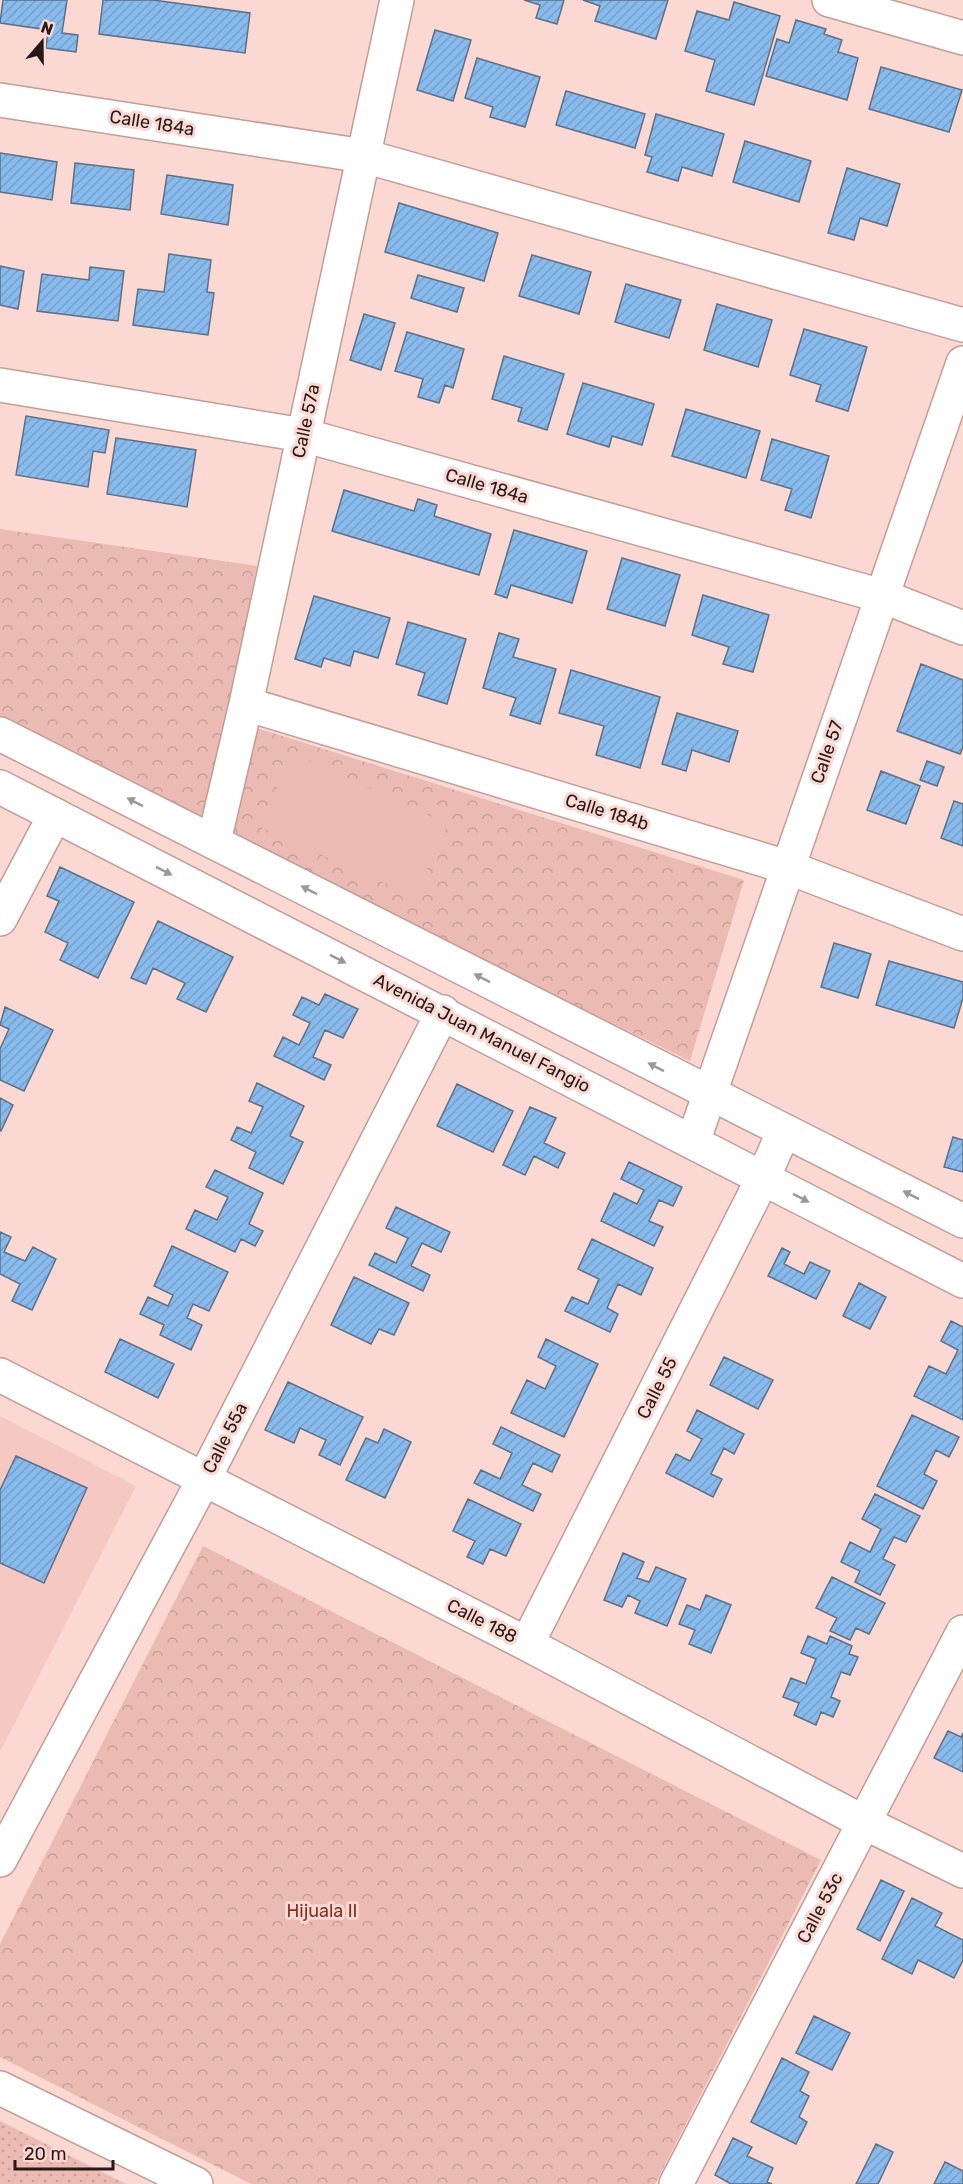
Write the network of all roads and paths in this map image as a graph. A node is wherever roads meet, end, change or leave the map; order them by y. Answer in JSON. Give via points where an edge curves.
{"nodes":[{"id":1,"x":397,"y":0,"type":"edge"},
{"id":2,"x":829,"y":0,"type":"edge"},
{"id":3,"x":963,"y":38,"type":"edge"},
{"id":4,"x":0,"y":100,"type":"edge"},
{"id":5,"x":364,"y":156,"type":"junction"},
{"id":6,"x":963,"y":325,"type":"edge"},
{"id":7,"x":963,"y":363,"type":"edge"},
{"id":8,"x":0,"y":385,"type":"edge"},
{"id":9,"x":303,"y":435,"type":"junction"},
{"id":10,"x":882,"y":596,"type":"junction"},
{"id":11,"x":963,"y":628,"type":"edge"},
{"id":12,"x":246,"y":704,"type":"junction"},
{"id":13,"x":0,"y":735,"type":"edge"},
{"id":14,"x":0,"y":787,"type":"edge"},
{"id":15,"x":55,"y":815,"type":"junction"},
{"id":16,"x":214,"y":841,"type":"junction"},
{"id":17,"x":787,"y":867,"type":"junction"},
{"id":18,"x":0,"y":918,"type":"edge"},
{"id":19,"x":963,"y":934,"type":"edge"},
{"id":20,"x":443,"y":1012,"type":"junction"},
{"id":21,"x":708,"y":1094,"type":"junction"},
{"id":22,"x":784,"y":1131,"type":"junction"},
{"id":23,"x":693,"y":1142,"type":"junction"},
{"id":24,"x":763,"y":1178,"type":"junction"},
{"id":25,"x":963,"y":1221,"type":"edge"},
{"id":26,"x":963,"y":1281,"type":"edge"},
{"id":27,"x":0,"y":1375,"type":"edge"},
{"id":28,"x":204,"y":1479,"type":"junction"},
{"id":29,"x":963,"y":1632,"type":"edge"},
{"id":30,"x":527,"y":1644,"type":"junction"},
{"id":31,"x":865,"y":1823,"type":"junction"},
{"id":32,"x":0,"y":1860,"type":"edge"},
{"id":33,"x":963,"y":1871,"type":"edge"},
{"id":34,"x":0,"y":2088,"type":"edge"},
{"id":35,"x":196,"y":2184,"type":"edge"},
{"id":36,"x":676,"y":2184,"type":"edge"}],
"edges":[{"from":1,"to":5,"type":"street","name":"Calle 57a"},
{"from":2,"to":3,"type":"street"},
{"from":4,"to":5,"type":"street","name":"Calle 184a"},
{"from":5,"to":6,"type":"street","name":"Calle 184a"},
{"from":5,"to":9,"type":"street","name":"Calle 57a"},
{"from":7,"to":10,"type":"street","name":"Calle 57"},
{"from":8,"to":9,"type":"street","name":"Calle 184a"},
{"from":9,"to":10,"type":"street","name":"Calle 184a"},
{"from":9,"to":12,"type":"street","name":"Calle 57a"},
{"from":10,"to":11,"type":"street","name":"Calle 184a"},
{"from":10,"to":17,"type":"street","name":"Calle 57"},
{"from":12,"to":16,"type":"street","name":"Calle 57a"},
{"from":12,"to":17,"type":"street","name":"Calle 184b"},
{"from":16,"to":13,"type":"street","one_way":true},
{"from":14,"to":15,"type":"street","name":"Avenida Juan Manuel Fangio"},
{"from":15,"to":18,"type":"street"},
{"from":15,"to":20,"type":"street","name":"Avenida Juan Manuel Fangio","one_way":true},
{"from":21,"to":16,"type":"street","one_way":true},
{"from":17,"to":19,"type":"street","name":"Calle 184b"},
{"from":17,"to":21,"type":"street","name":"Calle 57"},
{"from":20,"to":23,"type":"street","name":"Avenida Juan Manuel Fangio"},
{"from":20,"to":28,"type":"street","name":"Calle 55a"},
{"from":21,"to":22,"type":"street"},
{"from":21,"to":23,"type":"street","name":"Calle 57"},
{"from":22,"to":24,"type":"street","name":"Calle 55"},
{"from":25,"to":22,"type":"street","one_way":true},
{"from":23,"to":24,"type":"street","name":"Avenida Juan Manuel Fangio"},
{"from":24,"to":26,"type":"street","name":"Avenida Juan Manuel Fangio","one_way":true},
{"from":24,"to":30,"type":"street","name":"Calle 55"},
{"from":27,"to":28,"type":"street","name":"Calle 188"},
{"from":28,"to":30,"type":"street","name":"Calle 188"},
{"from":28,"to":32,"type":"street","name":"Calle 55a"},
{"from":29,"to":31,"type":"street","name":"Calle 53c"},
{"from":30,"to":31,"type":"street","name":"Calle 188"},
{"from":31,"to":33,"type":"street","name":"Calle 188"},
{"from":31,"to":36,"type":"street","name":"Calle 53c"},
{"from":34,"to":35,"type":"street"}]}
